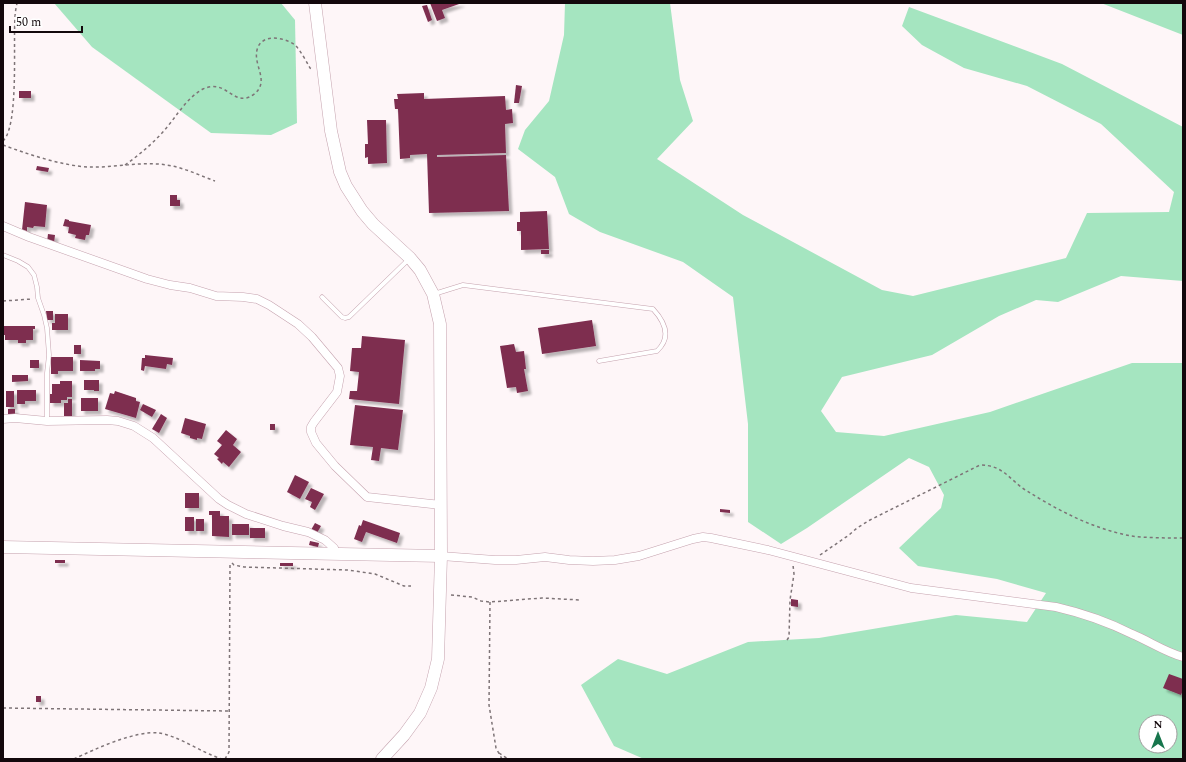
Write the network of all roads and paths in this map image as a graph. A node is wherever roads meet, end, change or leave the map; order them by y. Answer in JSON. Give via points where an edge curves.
{"nodes":[{"id":1,"x":17,"y":3,"type":"edge"},
{"id":2,"x":316,"y":3,"type":"edge"},
{"id":3,"x":323,"y":70,"type":"junction"},
{"id":4,"x":3,"y":141,"type":"edge"},
{"id":5,"x":3,"y":145,"type":"edge"},
{"id":6,"x":125,"y":165,"type":"junction"},
{"id":7,"x":215,"y":181,"type":"dead end"},
{"id":8,"x":3,"y":226,"type":"edge"},
{"id":9,"x":3,"y":255,"type":"edge"},
{"id":10,"x":410,"y":258,"type":"junction"},
{"id":11,"x":433,"y":294,"type":"junction"},
{"id":12,"x":322,"y":297,"type":"dead end"},
{"id":13,"x":38,"y":298,"type":"junction"},
{"id":14,"x":3,"y":301,"type":"edge"},
{"id":15,"x":599,"y":361,"type":"dead end"},
{"id":16,"x":3,"y":419,"type":"edge"},
{"id":17,"x":48,"y":421,"type":"junction"},
{"id":18,"x":441,"y":505,"type":"junction"},
{"id":19,"x":1183,"y":538,"type":"edge"},
{"id":20,"x":3,"y":547,"type":"edge"},
{"id":21,"x":336,"y":554,"type":"junction"},
{"id":22,"x":441,"y":556,"type":"junction"},
{"id":23,"x":793,"y":557,"type":"junction"},
{"id":24,"x":810,"y":561,"type":"junction"},
{"id":25,"x":411,"y":586,"type":"dead end"},
{"id":26,"x":440,"y":593,"type":"junction"},
{"id":27,"x":580,"y":600,"type":"dead end"},
{"id":28,"x":490,"y":602,"type":"junction"},
{"id":29,"x":787,"y":640,"type":"dead end"},
{"id":30,"x":1183,"y":658,"type":"edge"},
{"id":31,"x":3,"y":708,"type":"edge"},
{"id":32,"x":229,"y":711,"type":"junction"},
{"id":33,"x":498,"y":752,"type":"junction"},
{"id":34,"x":74,"y":759,"type":"edge"},
{"id":35,"x":223,"y":759,"type":"edge"},
{"id":36,"x":382,"y":759,"type":"edge"},
{"id":37,"x":502,"y":759,"type":"edge"},
{"id":38,"x":508,"y":759,"type":"edge"}],
"edges":[{"from":1,"to":4,"type":"path","via":[[14,101],[7,136]]},
{"from":2,"to":3,"type":"street"},
{"from":3,"to":6,"type":"path","via":[[316,71],[310,68],[295,45],[283,39],[272,37],[261,41],[256,57],[262,77],[258,91],[244,98],[236,97],[220,87],[211,86],[201,90],[186,103],[149,146]]},
{"from":3,"to":10,"type":"street","via":[[335,153],[346,186],[373,224]]},
{"from":5,"to":6,"type":"path","via":[[65,164],[90,167]]},
{"from":6,"to":7,"type":"path","via":[[171,165]]},
{"from":8,"to":18,"type":"street","via":[[147,279],[216,296],[257,299],[283,314],[312,336],[338,368],[340,376],[337,392],[311,427],[312,438],[335,466],[367,497]]},
{"from":9,"to":13,"type":"lane","via":[[28,267],[34,275]]},
{"from":10,"to":11,"type":"street"},
{"from":10,"to":12,"type":"lane","via":[[349,317],[342,317]]},
{"from":11,"to":15,"type":"lane","via":[[463,285],[653,309],[661,318],[665,338],[663,346],[657,351]]},
{"from":11,"to":18,"type":"street","via":[[439,313],[441,335]]},
{"from":13,"to":14,"type":"path"},
{"from":13,"to":17,"type":"lane","via":[[46,322],[49,355]]},
{"from":16,"to":17,"type":"street"},
{"from":17,"to":21,"type":"street","via":[[107,420],[134,426],[153,438],[228,505],[246,514],[308,532],[325,540],[334,548]]},
{"from":18,"to":22,"type":"street"},
{"from":19,"to":24,"type":"path","via":[[1130,536],[1102,528],[1070,515],[1026,490],[1006,473],[989,465],[980,465],[864,524]]},
{"from":20,"to":21,"type":"street"},
{"from":21,"to":22,"type":"street"},
{"from":22,"to":23,"type":"street","via":[[495,560],[545,557],[615,560],[639,556],[703,537]]},
{"from":22,"to":26,"type":"street"},
{"from":23,"to":24,"type":"street"},
{"from":23,"to":29,"type":"path","via":[[794,574]]},
{"from":24,"to":30,"type":"street","via":[[911,588],[1072,611],[1133,634]]},
{"from":25,"to":32,"type":"path","via":[[404,586],[375,574],[348,570],[244,567],[230,562]]},
{"from":26,"to":28,"type":"path"},
{"from":26,"to":36,"type":"street","via":[[439,646],[431,688],[413,724]]},
{"from":27,"to":28,"type":"path","via":[[542,598]]},
{"from":28,"to":33,"type":"path","via":[[489,705]]},
{"from":31,"to":32,"type":"path"},
{"from":32,"to":35,"type":"path","via":[[229,752]]},
{"from":33,"to":37,"type":"path"},
{"from":33,"to":38,"type":"path"},
{"from":34,"to":35,"type":"path","via":[[146,733],[160,734]]}]}
